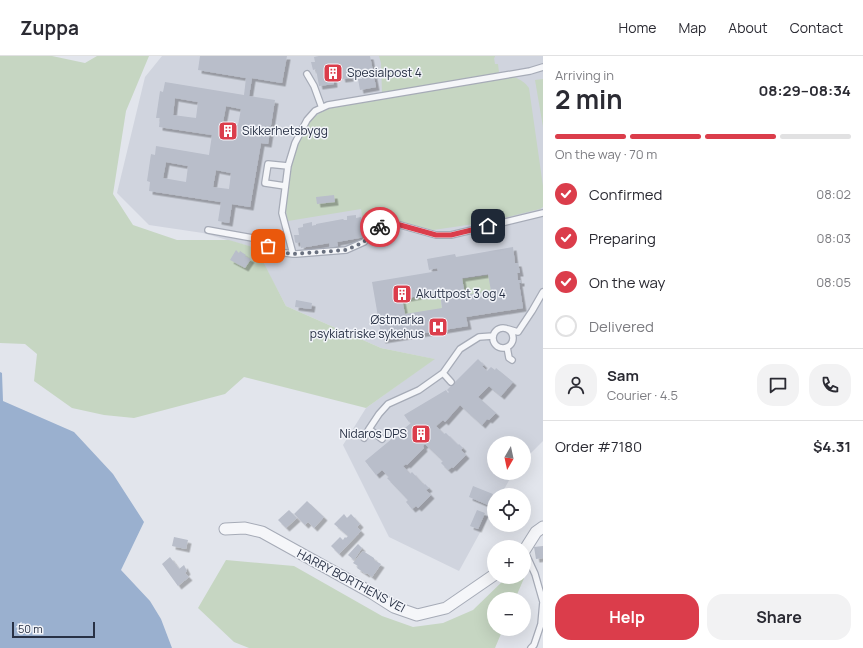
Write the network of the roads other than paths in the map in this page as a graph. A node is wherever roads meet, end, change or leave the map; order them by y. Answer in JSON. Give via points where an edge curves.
{"nodes":[{"id":1,"x":543,"y":68,"type":"edge"},
{"id":2,"x":307,"y":74,"type":"dead end"},
{"id":3,"x":322,"y":108,"type":"junction"},
{"id":4,"x":288,"y":166,"type":"junction"},
{"id":5,"x":285,"y":186,"type":"junction"},
{"id":6,"x":543,"y":213,"type":"edge"},
{"id":7,"x":208,"y":230,"type":"dead end"},
{"id":8,"x":293,"y":254,"type":"junction"},
{"id":9,"x":543,"y":292,"type":"edge"},
{"id":10,"x":508,"y":329,"type":"junction"},
{"id":11,"x":493,"y":336,"type":"junction"},
{"id":12,"x":507,"y":347,"type":"junction"},
{"id":13,"x":512,"y":360,"type":"dead end"},
{"id":14,"x":443,"y":373,"type":"junction"},
{"id":15,"x":451,"y":382,"type":"dead end"},
{"id":16,"x":370,"y":429,"type":"junction"},
{"id":17,"x":364,"y":438,"type":"dead end"},
{"id":18,"x":382,"y":439,"type":"dead end"},
{"id":19,"x":543,"y":527,"type":"edge"},
{"id":20,"x":225,"y":529,"type":"dead end"},
{"id":21,"x":531,"y":540,"type":"edge"},
{"id":22,"x":531,"y":565,"type":"edge"},
{"id":23,"x":487,"y":580,"type":"edge"},
{"id":24,"x":531,"y":648,"type":"edge"}],
"edges":[{"from":1,"to":3,"type":"lane"},
{"from":2,"to":3,"type":"lane"},
{"from":3,"to":4,"type":"lane","via":[[315,111],[307,120],[295,143]]},
{"from":4,"to":5,"type":"lane"},
{"from":4,"to":5,"type":"lane","via":[[268,164],[265,183]]},
{"from":5,"to":8,"type":"lane","via":[[282,213]]},
{"from":6,"to":8,"type":"lane","via":[[451,235],[436,235],[393,223],[375,228],[364,242],[346,250]]},
{"from":7,"to":8,"type":"lane","via":[[258,239],[278,252]]},
{"from":9,"to":10,"type":"lane","via":[[518,332]]},
{"from":10,"to":11,"type":"lane","via":[[499,329]]},
{"from":10,"to":12,"type":"lane","via":[[513,337],[512,343]]},
{"from":11,"to":12,"type":"lane","via":[[496,345]]},
{"from":11,"to":14,"type":"lane","via":[[479,338],[460,349]]},
{"from":12,"to":13,"type":"lane","via":[[509,358]]},
{"from":14,"to":15,"type":"lane"},
{"from":14,"to":16,"type":"lane","via":[[419,390],[388,404]]},
{"from":16,"to":17,"type":"lane"},
{"from":16,"to":18,"type":"lane"},
{"from":19,"to":21,"type":"street"},
{"from":20,"to":23,"type":"street","name":"HARRY BORTHENS VEI","via":[[245,528],[262,532],[394,607],[417,615],[446,608]]},
{"from":22,"to":24,"type":"lane","via":[[543,602],[542,624]]}]}
